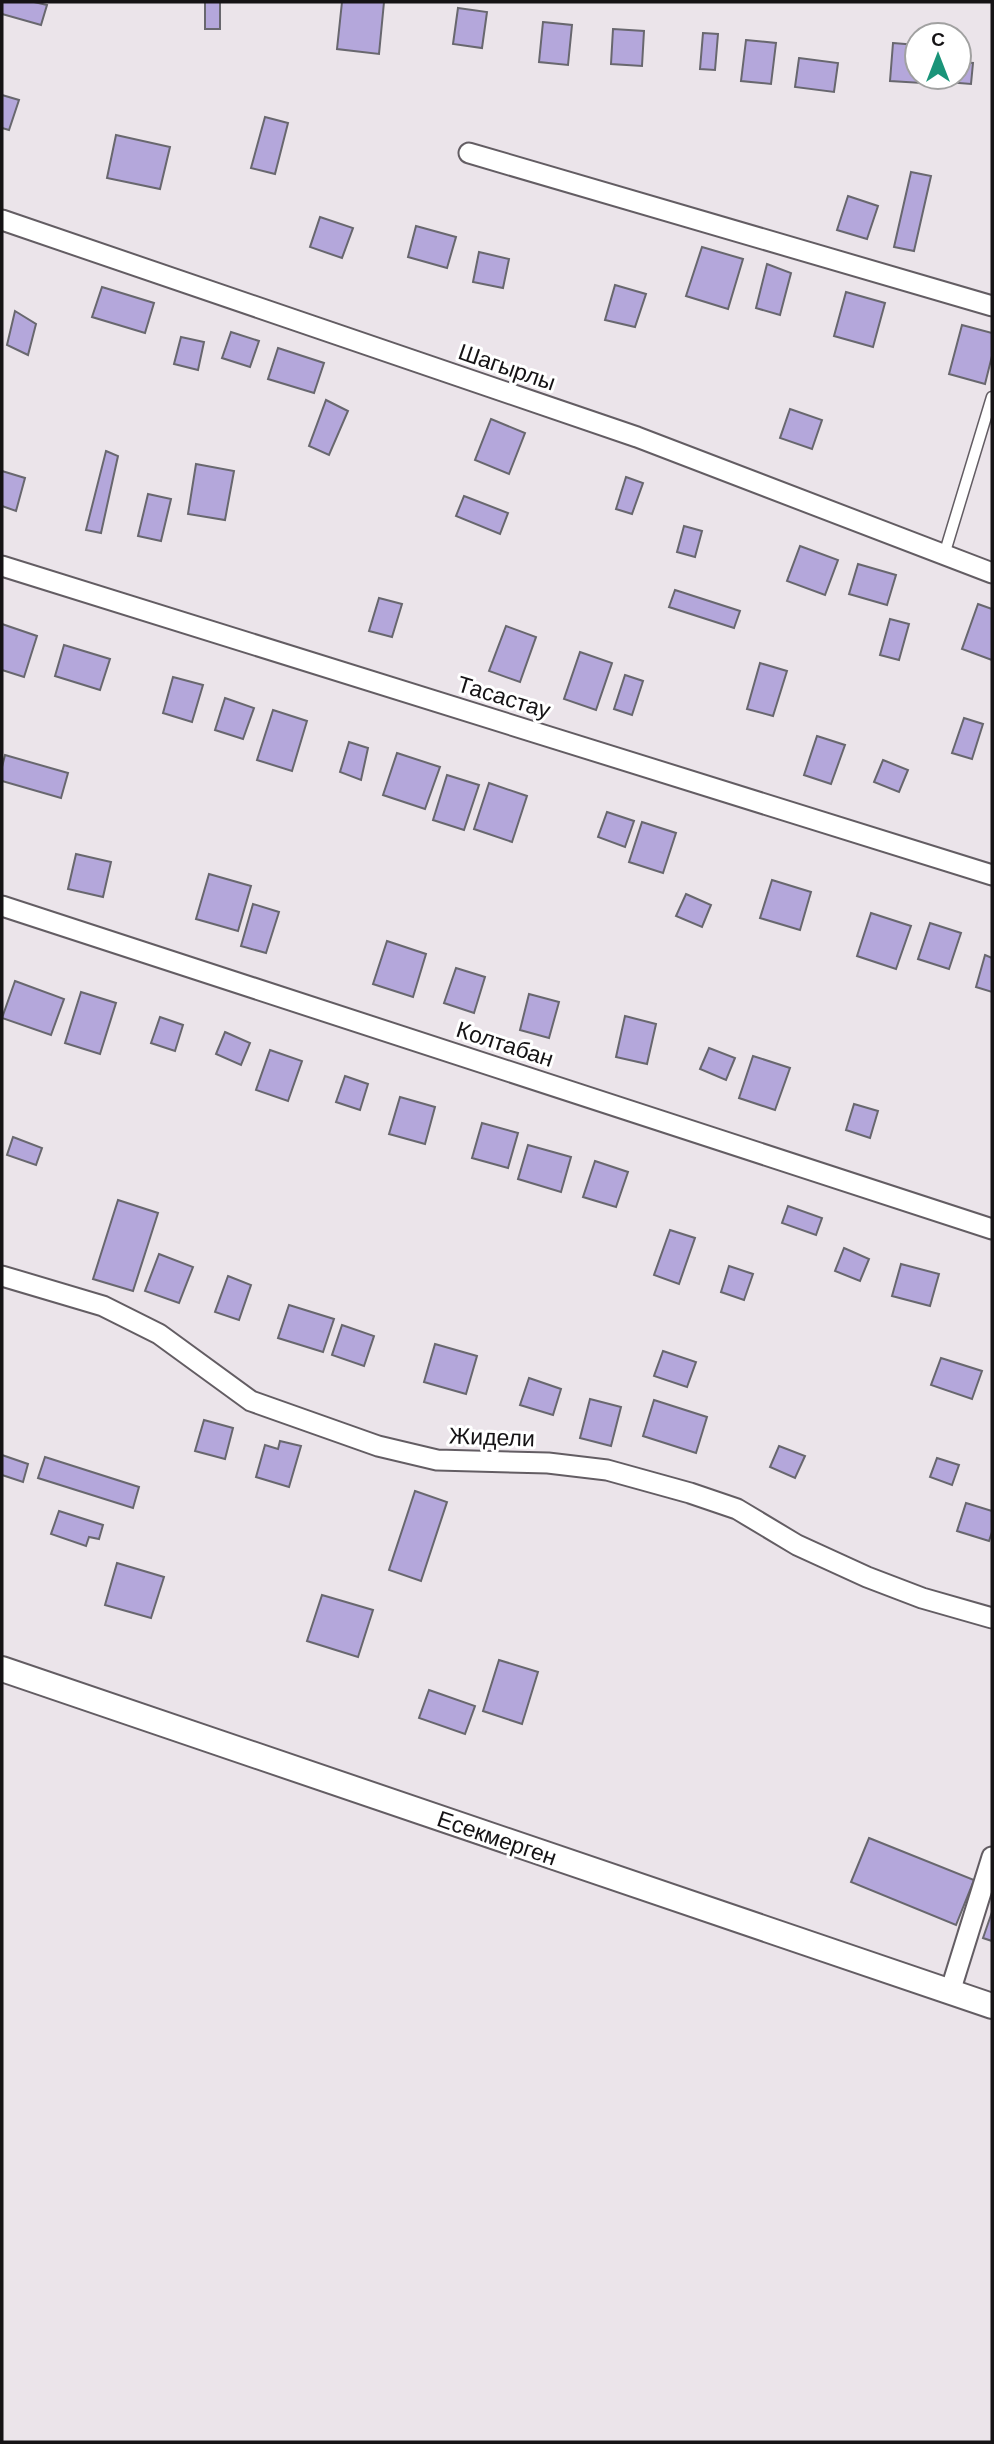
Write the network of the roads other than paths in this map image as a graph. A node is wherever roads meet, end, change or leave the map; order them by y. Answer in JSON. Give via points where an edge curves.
{"nodes":[{"id":1,"x":469,"y":153,"type":"dead end"},
{"id":2,"x":2,"y":220,"type":"edge"},
{"id":3,"x":992,"y":306,"type":"edge"},
{"id":4,"x":992,"y":397,"type":"edge"},
{"id":5,"x":944,"y":555,"type":"junction"},
{"id":6,"x":2,"y":566,"type":"edge"},
{"id":7,"x":992,"y":573,"type":"edge"},
{"id":8,"x":992,"y":875,"type":"edge"},
{"id":9,"x":2,"y":906,"type":"edge"},
{"id":10,"x":992,"y":1229,"type":"edge"},
{"id":11,"x":2,"y":1276,"type":"edge"},
{"id":12,"x":992,"y":1618,"type":"edge"},
{"id":13,"x":2,"y":1669,"type":"edge"},
{"id":14,"x":992,"y":1857,"type":"edge"},
{"id":15,"x":950,"y":1992,"type":"junction"},
{"id":16,"x":992,"y":2006,"type":"edge"}],
"edges":[{"from":1,"to":3,"type":"street"},
{"from":2,"to":5,"type":"street","name":"Шагырлы","via":[[636,437]]},
{"from":4,"to":5,"type":"lane"},
{"from":5,"to":7,"type":"street","name":"Шагырлы"},
{"from":6,"to":8,"type":"street","name":"Тасастау"},
{"from":9,"to":10,"type":"street","name":"Колтабан"},
{"from":11,"to":12,"type":"street","name":"Жидели","via":[[103,1306],[159,1334],[251,1401],[378,1446],[437,1460],[607,1470],[690,1493],[737,1509],[797,1545],[867,1577]]},
{"from":13,"to":15,"type":"street","name":"Eсекмерген"},
{"from":14,"to":15,"type":"street"},
{"from":15,"to":16,"type":"street","name":"Eсекмерген"}]}
